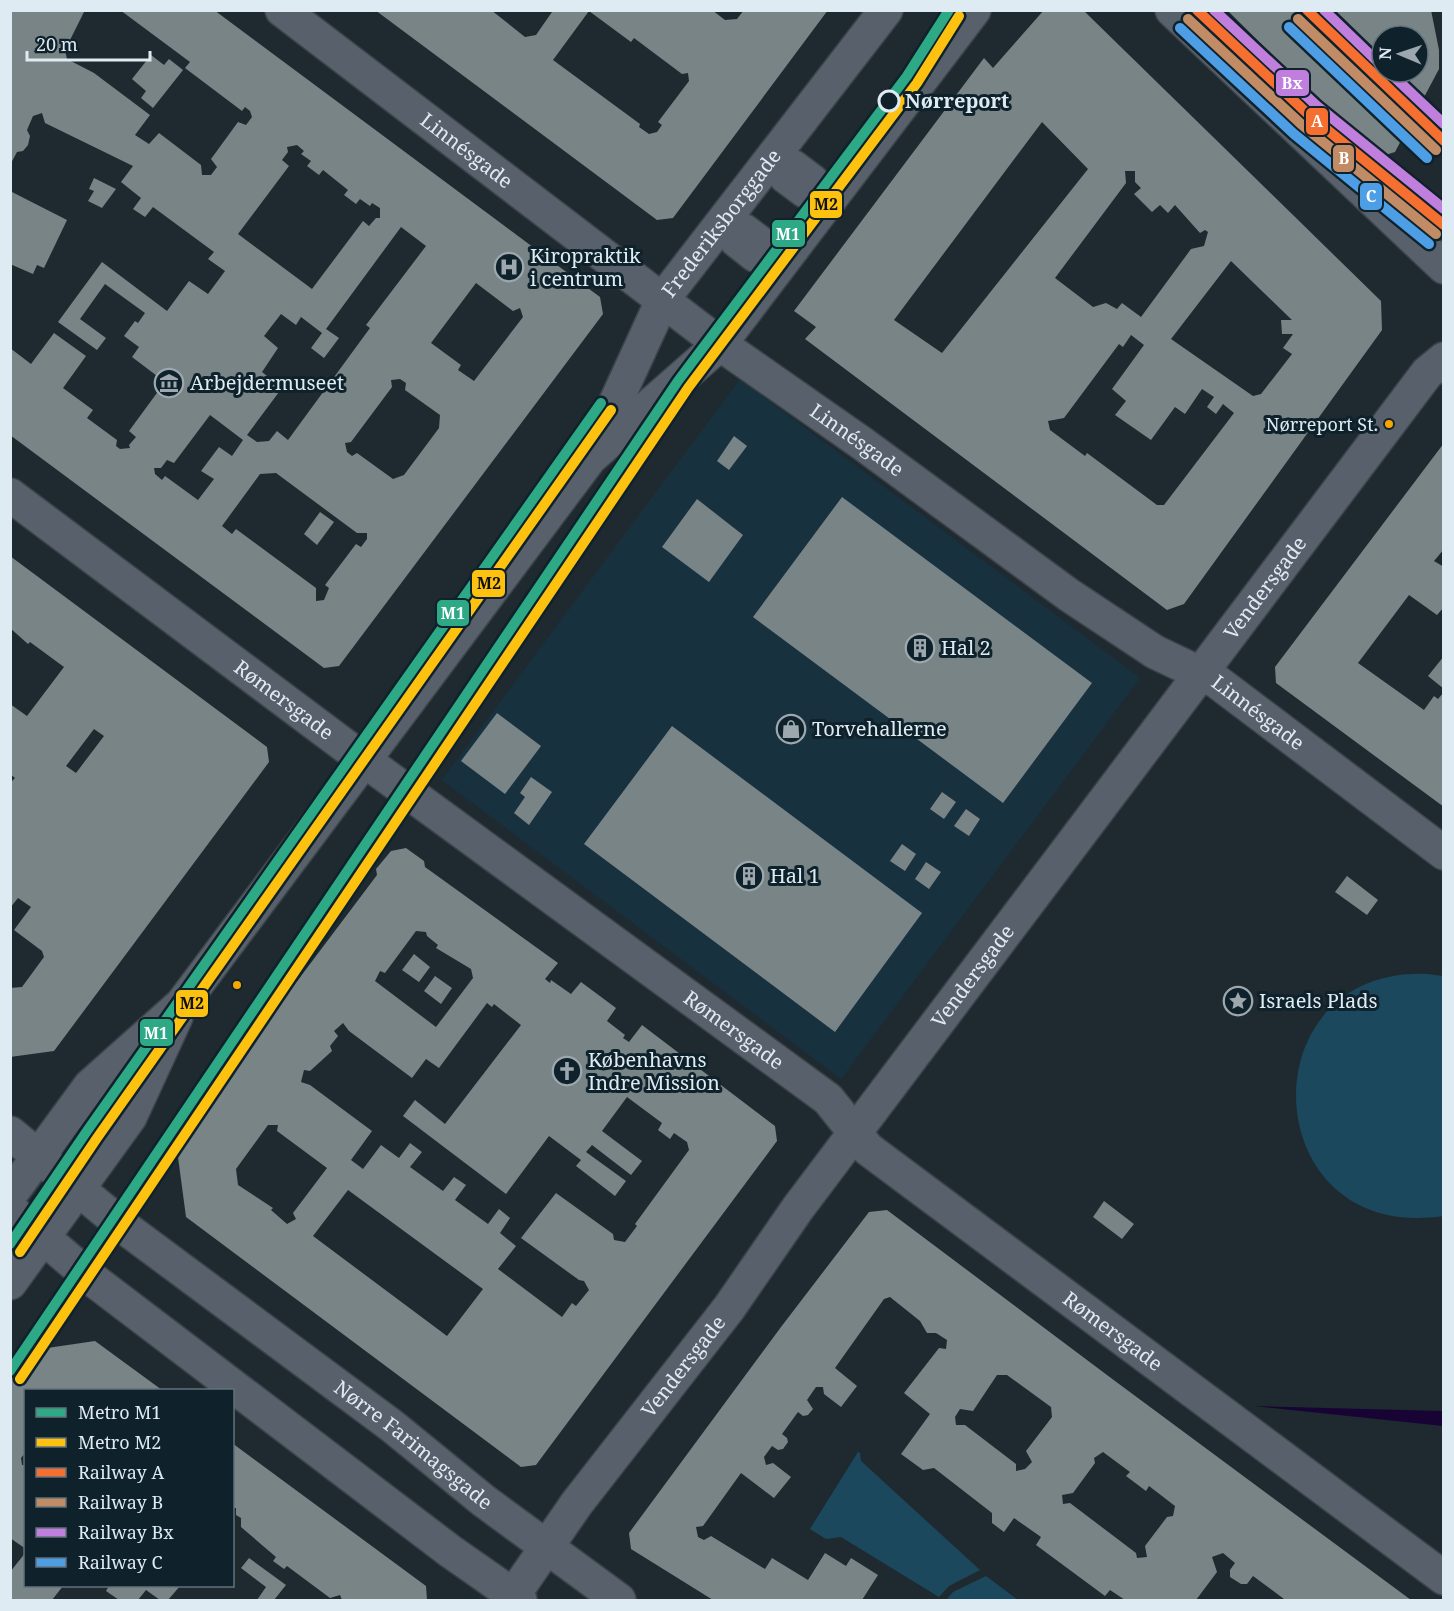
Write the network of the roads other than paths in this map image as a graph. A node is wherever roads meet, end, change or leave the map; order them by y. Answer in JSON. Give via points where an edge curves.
{"nodes":[{"id":1,"x":282,"y":10,"type":"edge"},
{"id":2,"x":886,"y":10,"type":"edge"},
{"id":3,"x":974,"y":10,"type":"edge"},
{"id":4,"x":1173,"y":10,"type":"edge"},
{"id":5,"x":1443,"y":267,"type":"edge"},
{"id":6,"x":663,"y":299,"type":"junction"},
{"id":7,"x":720,"y":344,"type":"junction"},
{"id":8,"x":1443,"y":359,"type":"edge"},
{"id":9,"x":590,"y":458,"type":"junction"},
{"id":10,"x":10,"y":495,"type":"edge"},
{"id":11,"x":1200,"y":673,"type":"junction"},
{"id":12,"x":364,"y":760,"type":"junction"},
{"id":13,"x":1443,"y":853,"type":"edge"},
{"id":14,"x":182,"y":1004,"type":"junction"},
{"id":15,"x":10,"y":1133,"type":"edge"},
{"id":16,"x":855,"y":1133,"type":"junction"},
{"id":17,"x":39,"y":1155,"type":"junction"},
{"id":18,"x":79,"y":1189,"type":"junction"},
{"id":19,"x":10,"y":1195,"type":"edge"},
{"id":20,"x":10,"y":1209,"type":"edge"},
{"id":21,"x":45,"y":1238,"type":"junction"},
{"id":22,"x":10,"y":1283,"type":"edge"},
{"id":23,"x":546,"y":1548,"type":"junction"},
{"id":24,"x":1443,"y":1578,"type":"edge"},
{"id":25,"x":514,"y":1599,"type":"edge"},
{"id":26,"x":619,"y":1600,"type":"edge"}],
"edges":[{"from":1,"to":6,"type":"street","name":"Linnésgade"},
{"from":2,"to":6,"type":"street","name":"Frederiksborggade"},
{"from":3,"to":7,"type":"street","name":"Frederiksborggade"},
{"from":4,"to":5,"type":"street"},
{"from":6,"to":7,"type":"street","name":"Linnésgade"},
{"from":6,"to":9,"type":"street","name":"Frederiksborggade"},
{"from":7,"to":9,"type":"street","name":"Frederiksborggade"},
{"from":7,"to":11,"type":"street","name":"Linnésgade","via":[[1069,595],[1155,652]]},
{"from":8,"to":11,"type":"street","name":"Vendersgade","via":[[1427,373]]},
{"from":9,"to":12,"type":"street","name":"Frederiksborggade"},
{"from":10,"to":12,"type":"street","name":"Rømersgade"},
{"from":11,"to":13,"type":"street","name":"Linnésgade","via":[[1216,681]]},
{"from":11,"to":16,"type":"street","name":"Vendersgade"},
{"from":12,"to":14,"type":"street","name":"Frederiksborggade"},
{"from":12,"to":16,"type":"street","name":"Rømersgade","via":[[828,1099]]},
{"from":14,"to":17,"type":"street","name":"Frederiksborggade","via":[[90,1086]]},
{"from":14,"to":18,"type":"street","name":"Frederiksborggade","via":[[130,1117]]},
{"from":15,"to":17,"type":"street","name":"Nørre Farimagsgade"},
{"from":16,"to":23,"type":"street","name":"Vendersgade","via":[[729,1308]]},
{"from":16,"to":24,"type":"street","name":"Rømersgade","via":[[868,1149]]},
{"from":17,"to":18,"type":"street","name":"Nørre Farimagsgade"},
{"from":17,"to":19,"type":"street","name":"Frederiksborggade"},
{"from":18,"to":21,"type":"street","name":"Frederiksborggade"},
{"from":18,"to":23,"type":"street","name":"Nørre Farimagsgade"},
{"from":20,"to":21,"type":"street"},
{"from":21,"to":22,"type":"street","name":"Frederiksborggade"},
{"from":21,"to":25,"type":"street","via":[[92,1279]]},
{"from":23,"to":25,"type":"street","name":"Vendersgade"},
{"from":23,"to":26,"type":"street","name":"Nørre Farimagsgade"}]}
